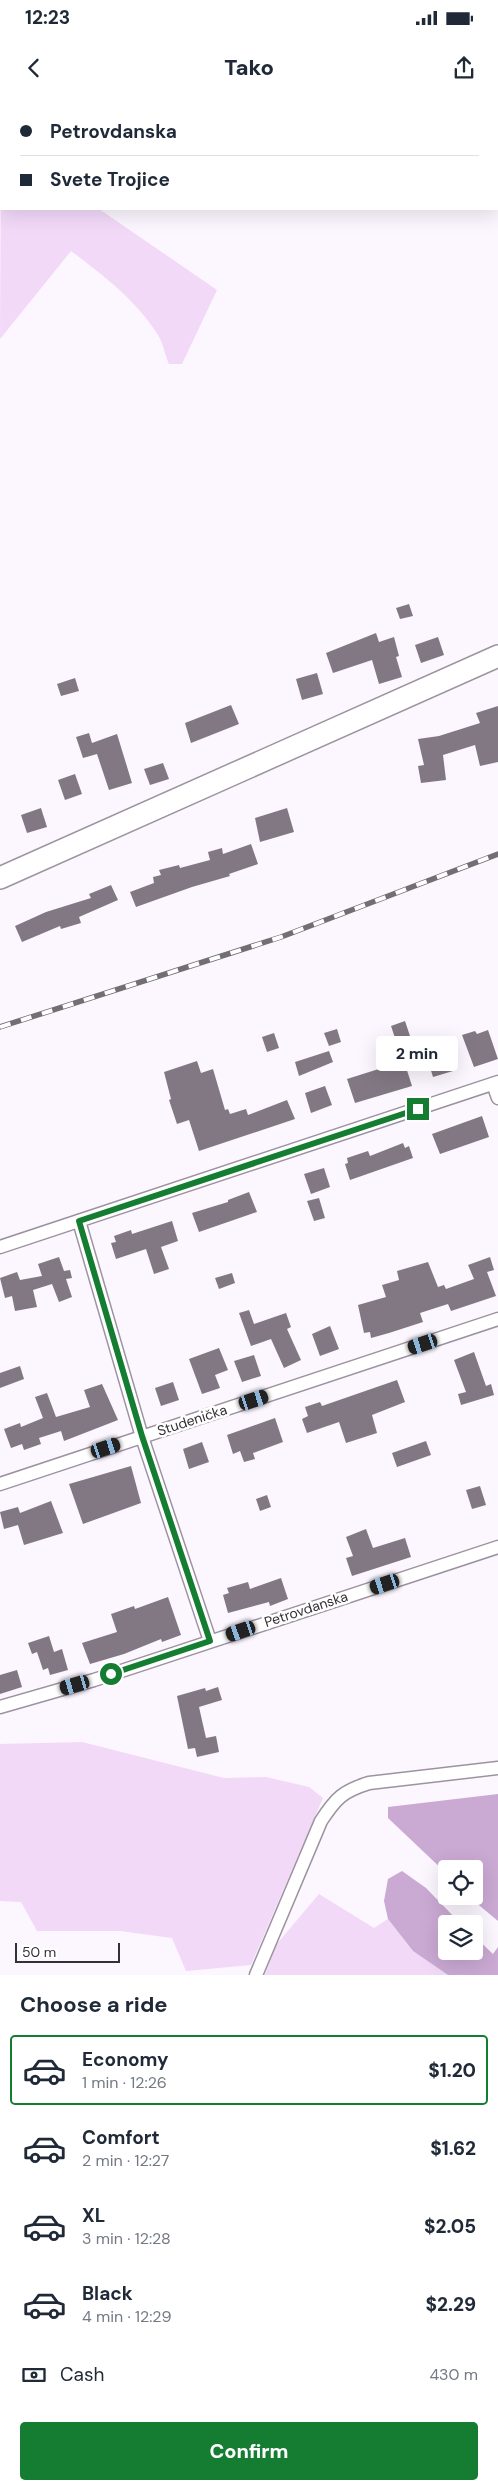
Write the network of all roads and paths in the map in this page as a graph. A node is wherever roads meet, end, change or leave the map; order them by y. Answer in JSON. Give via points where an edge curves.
{"nodes":[{"id":1,"x":498,"y":656,"type":"edge"},
{"id":2,"x":0,"y":878,"type":"edge"},
{"id":3,"x":496,"y":1083,"type":"edge"},
{"id":4,"x":498,"y":1098,"type":"edge"},
{"id":5,"x":79,"y":1221,"type":"junction"},
{"id":6,"x":0,"y":1248,"type":"edge"},
{"id":7,"x":498,"y":1319,"type":"edge"},
{"id":8,"x":142,"y":1436,"type":"junction"},
{"id":9,"x":0,"y":1484,"type":"edge"},
{"id":10,"x":498,"y":1547,"type":"edge"},
{"id":11,"x":210,"y":1641,"type":"junction"},
{"id":12,"x":0,"y":1707,"type":"edge"},
{"id":13,"x":498,"y":1768,"type":"edge"},
{"id":14,"x":256,"y":1975,"type":"edge"}],
"edges":[{"from":1,"to":2,"type":"main road"},
{"from":3,"to":4,"type":"street"},
{"from":3,"to":5,"type":"street"},
{"from":5,"to":6,"type":"street"},
{"from":5,"to":8,"type":"street"},
{"from":7,"to":8,"type":"street","name":"Studenička"},
{"from":8,"to":9,"type":"street","name":"Studenička"},
{"from":8,"to":11,"type":"street"},
{"from":10,"to":11,"type":"street","name":"Petrovdanska"},
{"from":11,"to":12,"type":"street","name":"Petrovdanska"},
{"from":13,"to":14,"type":"street","via":[[369,1783],[350,1789],[334,1800],[321,1821]]}]}
